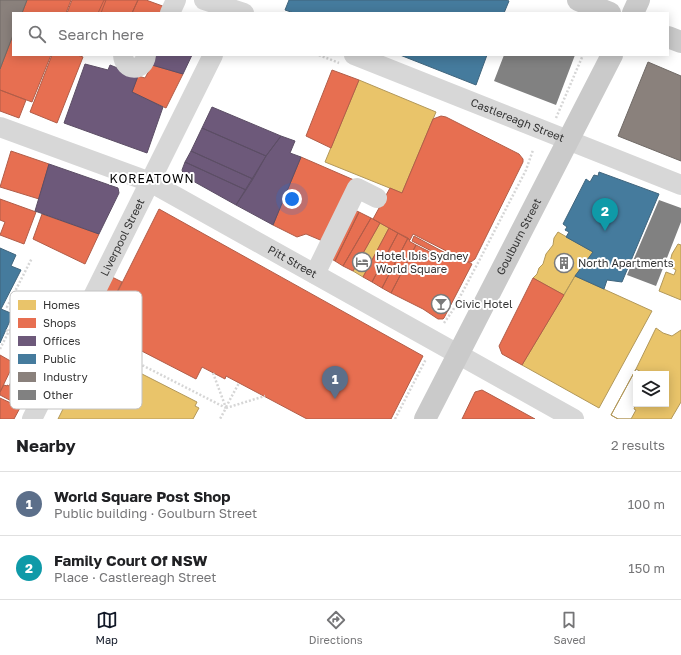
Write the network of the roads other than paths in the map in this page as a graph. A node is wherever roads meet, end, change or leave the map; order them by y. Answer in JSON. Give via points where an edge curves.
{"nodes":[{"id":1,"x":176,"y":0,"type":"edge"},
{"id":2,"x":204,"y":0,"type":"edge"},
{"id":3,"x":578,"y":0,"type":"edge"},
{"id":4,"x":639,"y":0,"type":"edge"},
{"id":5,"x":238,"y":9,"type":"edge"},
{"id":6,"x":170,"y":12,"type":"edge"},
{"id":7,"x":608,"y":12,"type":"edge"},
{"id":8,"x":633,"y":12,"type":"edge"},
{"id":9,"x":669,"y":37,"type":"edge"},
{"id":10,"x":681,"y":42,"type":"edge"},
{"id":11,"x":123,"y":56,"type":"edge"},
{"id":12,"x":148,"y":56,"type":"edge"},
{"id":13,"x":213,"y":56,"type":"edge"},
{"id":14,"x":356,"y":56,"type":"edge"},
{"id":15,"x":612,"y":56,"type":"edge"},
{"id":16,"x":0,"y":127,"type":"edge"},
{"id":17,"x":569,"y":141,"type":"junction"},
{"id":18,"x":150,"y":182,"type":"junction"},
{"id":19,"x":681,"y":185,"type":"edge"},
{"id":20,"x":377,"y":198,"type":"dead end"},
{"id":21,"x":315,"y":274,"type":"junction"},
{"id":22,"x":96,"y":291,"type":"edge"},
{"id":23,"x":458,"y":354,"type":"junction"},
{"id":24,"x":37,"y":409,"type":"edge"},
{"id":25,"x":32,"y":419,"type":"edge"},
{"id":26,"x":426,"y":419,"type":"edge"},
{"id":27,"x":574,"y":419,"type":"edge"}],
"edges":[{"from":1,"to":6,"type":"street"},
{"from":2,"to":5,"type":"street"},
{"from":3,"to":7,"type":"main road"},
{"from":4,"to":8,"type":"main road"},
{"from":9,"to":10,"type":"main road"},
{"from":11,"to":12,"type":"street","via":[[125,63],[136,68]]},
{"from":13,"to":18,"type":"street","name":"Liverpool Street"},
{"from":14,"to":17,"type":"street","name":"Castlereagh Street"},
{"from":15,"to":17,"type":"main road","name":"Goulburn Street"},
{"from":16,"to":18,"type":"street","name":"Pitt Street"},
{"from":17,"to":19,"type":"street","name":"Castlereagh Street"},
{"from":17,"to":23,"type":"main road","name":"Goulburn Street"},
{"from":18,"to":21,"type":"street","name":"Pitt Street"},
{"from":18,"to":22,"type":"street","name":"Liverpool Street"},
{"from":20,"to":21,"type":"street","via":[[357,188]]},
{"from":21,"to":23,"type":"street","name":"Pitt Street"},
{"from":23,"to":26,"type":"main road","name":"Goulburn Street"},
{"from":23,"to":27,"type":"street","name":"Pitt Street"},
{"from":24,"to":25,"type":"street","name":"Liverpool Street"}]}
